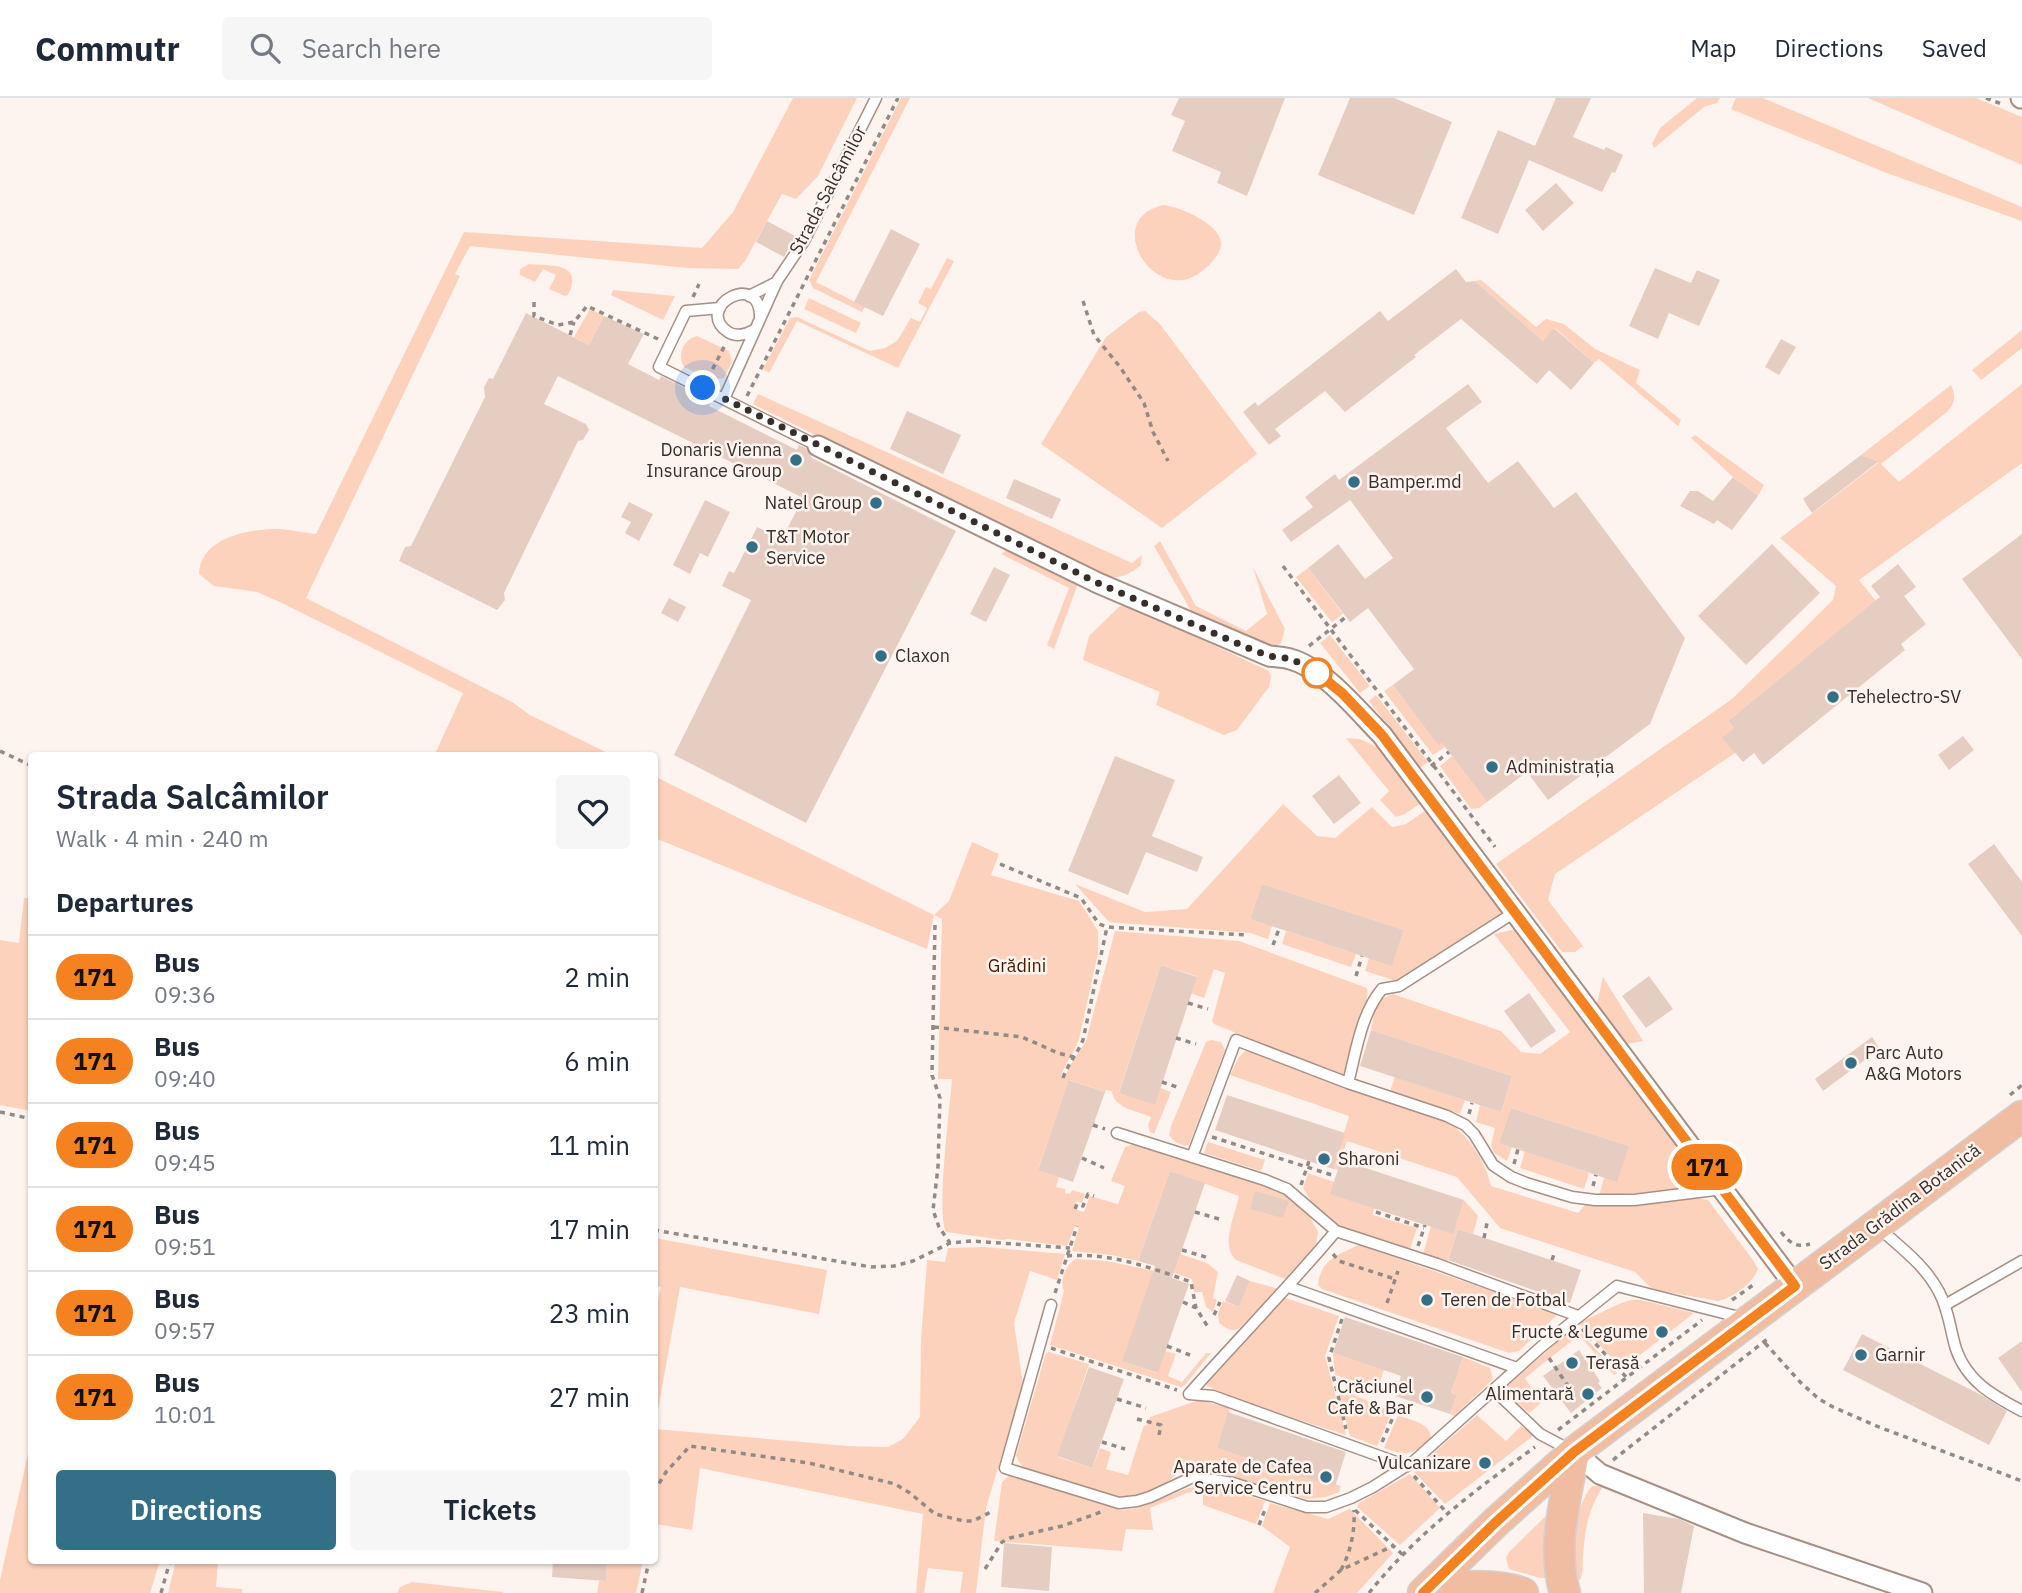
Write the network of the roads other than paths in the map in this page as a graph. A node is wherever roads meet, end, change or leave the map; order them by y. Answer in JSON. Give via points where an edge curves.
{"nodes":[{"id":1,"x":876,"y":98,"type":"edge"},
{"id":2,"x":777,"y":281,"type":"junction"},
{"id":3,"x":749,"y":296,"type":"junction"},
{"id":4,"x":720,"y":307,"type":"junction"},
{"id":5,"x":760,"y":318,"type":"junction"},
{"id":6,"x":754,"y":330,"type":"junction"},
{"id":7,"x":724,"y":399,"type":"junction"},
{"id":8,"x":818,"y":446,"type":"joint"},
{"id":9,"x":1515,"y":912,"type":"junction"},
{"id":10,"x":1348,"y":1083,"type":"junction"},
{"id":11,"x":2022,"y":1116,"type":"edge"},
{"id":12,"x":1117,"y":1133,"type":"dead end"},
{"id":13,"x":1192,"y":1157,"type":"junction"},
{"id":14,"x":1724,"y":1189,"type":"junction"},
{"id":15,"x":1876,"y":1226,"type":"junction"},
{"id":16,"x":1336,"y":1231,"type":"junction"},
{"id":17,"x":2022,"y":1261,"type":"edge"},
{"id":18,"x":1795,"y":1286,"type":"junction"},
{"id":19,"x":1289,"y":1287,"type":"junction"},
{"id":20,"x":1051,"y":1305,"type":"road end"},
{"id":21,"x":1945,"y":1305,"type":"junction"},
{"id":22,"x":1576,"y":1318,"type":"junction"},
{"id":23,"x":1752,"y":1318,"type":"junction"},
{"id":24,"x":1517,"y":1368,"type":"junction"},
{"id":25,"x":1494,"y":1390,"type":"junction"},
{"id":26,"x":2022,"y":1411,"type":"edge"},
{"id":27,"x":1574,"y":1452,"type":"junction"},
{"id":28,"x":1407,"y":1465,"type":"junction"},
{"id":29,"x":1423,"y":1593,"type":"edge"},
{"id":30,"x":1430,"y":1593,"type":"edge"},
{"id":31,"x":1523,"y":1593,"type":"edge"},
{"id":32,"x":1565,"y":1593,"type":"edge"},
{"id":33,"x":1922,"y":1593,"type":"edge"}],
"edges":[{"from":1,"to":2,"type":"lane","name":"Strada Salcâmilor","via":[[804,241]]},
{"from":2,"to":3,"type":"lane","name":"Strada Salcâmilor"},
{"from":2,"to":5,"type":"lane","name":"Strada Salcâmilor"},
{"from":3,"to":4,"type":"lane","name":"Strada Salcâmilor","via":[[735,294]]},
{"from":3,"to":5,"type":"lane","via":[[759,305]]},
{"from":4,"to":6,"type":"lane","via":[[720,321],[731,334]]},
{"from":4,"to":7,"type":"lane","name":"Strada Salcâmilor","via":[[686,311],[659,367]]},
{"from":5,"to":6,"type":"lane","name":"Strada Salcâmilor"},
{"from":6,"to":7,"type":"lane","name":"Strada Salcâmilor"},
{"from":7,"to":8,"type":"lane","name":"Strada Salcâmilor"},
{"from":8,"to":9,"type":"street","name":"Strada Salcâmilor","via":[[1098,583],[1317,673],[1382,735]]},
{"from":9,"to":10,"type":"lane","via":[[1399,986],[1382,989],[1364,1024]]},
{"from":9,"to":14,"type":"street","name":"Strada Salcâmilor"},
{"from":10,"to":13,"type":"lane","via":[[1236,1040]]},
{"from":10,"to":14,"type":"lane","via":[[1465,1125],[1499,1170],[1573,1197],[1634,1200]]},
{"from":11,"to":15,"type":"main road","name":"Strada Grădina Botanică"},
{"from":12,"to":13,"type":"lane"},
{"from":13,"to":16,"type":"lane","via":[[1287,1189]]},
{"from":14,"to":18,"type":"street","name":"Strada Salcâmilor"},
{"from":15,"to":18,"type":"main road","name":"Strada Grădina Botanică"},
{"from":15,"to":21,"type":"lane","via":[[1920,1265]]},
{"from":16,"to":19,"type":"lane"},
{"from":16,"to":22,"type":"lane"},
{"from":17,"to":21,"type":"lane"},
{"from":18,"to":23,"type":"main road","name":"Strada Grădina Botanică"},
{"from":19,"to":24,"type":"lane"},
{"from":19,"to":28,"type":"lane","via":[[1189,1394],[1213,1396]]},
{"from":20,"to":28,"type":"lane","via":[[1005,1468],[1119,1503],[1137,1502],[1193,1477],[1233,1483],[1307,1507],[1326,1507],[1373,1487]]},
{"from":21,"to":26,"type":"lane","via":[[1964,1367],[1987,1392]]},
{"from":22,"to":23,"type":"lane","via":[[1617,1286]]},
{"from":22,"to":24,"type":"lane"},
{"from":23,"to":27,"type":"main road","name":"Strada Grădina Botanică"},
{"from":24,"to":25,"type":"lane"},
{"from":25,"to":27,"type":"lane","via":[[1540,1434]]},
{"from":25,"to":28,"type":"lane"},
{"from":27,"to":29,"type":"main road","name":"Strada Grădina Botanică"},
{"from":27,"to":32,"type":"main road","via":[[1559,1536]]},
{"from":27,"to":33,"type":"street","via":[[1600,1474],[1745,1534]]},
{"from":30,"to":31,"type":"main road","via":[[1470,1587]]}]}
